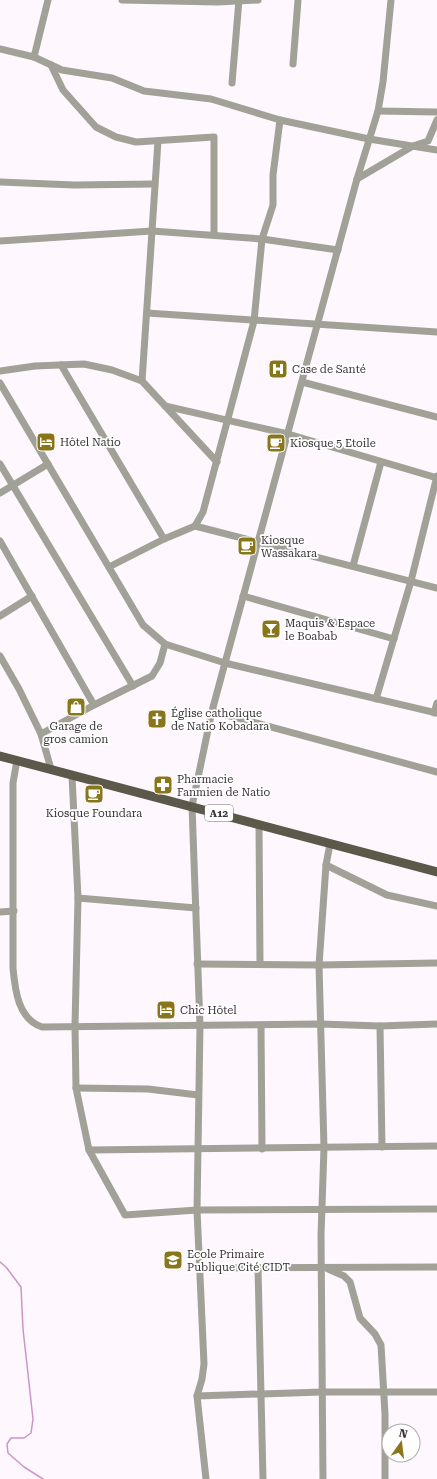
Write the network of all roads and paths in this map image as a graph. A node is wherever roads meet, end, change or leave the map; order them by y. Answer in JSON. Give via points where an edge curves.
{"nodes":[{"id":1,"x":48,"y":0,"type":"edge"},
{"id":2,"x":122,"y":0,"type":"edge"},
{"id":3,"x":239,"y":0,"type":"edge"},
{"id":4,"x":258,"y":0,"type":"edge"},
{"id":5,"x":298,"y":0,"type":"edge"},
{"id":6,"x":391,"y":0,"type":"edge"},
{"id":7,"x":0,"y":49,"type":"edge"},
{"id":8,"x":34,"y":57,"type":"junction"},
{"id":9,"x":293,"y":64,"type":"dead end"},
{"id":10,"x":51,"y":65,"type":"junction"},
{"id":11,"x":232,"y":82,"type":"dead end"},
{"id":12,"x":378,"y":111,"type":"junction"},
{"id":13,"x":437,"y":112,"type":"edge"},
{"id":14,"x":280,"y":120,"type":"junction"},
{"id":15,"x":437,"y":120,"type":"edge"},
{"id":16,"x":369,"y":140,"type":"junction"},
{"id":17,"x":158,"y":141,"type":"junction"},
{"id":18,"x":413,"y":146,"type":"junction"},
{"id":19,"x":437,"y":150,"type":"edge"},
{"id":20,"x":357,"y":179,"type":"junction"},
{"id":21,"x":0,"y":182,"type":"edge"},
{"id":22,"x":154,"y":184,"type":"junction"},
{"id":23,"x":152,"y":231,"type":"junction"},
{"id":24,"x":214,"y":235,"type":"junction"},
{"id":25,"x":262,"y":238,"type":"junction"},
{"id":26,"x":0,"y":241,"type":"edge"},
{"id":27,"x":338,"y":250,"type":"junction"},
{"id":28,"x":147,"y":313,"type":"junction"},
{"id":29,"x":254,"y":321,"type":"junction"},
{"id":30,"x":318,"y":325,"type":"junction"},
{"id":31,"x":437,"y":332,"type":"edge"},
{"id":32,"x":62,"y":365,"type":"junction"},
{"id":33,"x":0,"y":371,"type":"edge"},
{"id":34,"x":142,"y":381,"type":"junction"},
{"id":35,"x":302,"y":382,"type":"junction"},
{"id":36,"x":0,"y":383,"type":"edge"},
{"id":37,"x":165,"y":406,"type":"junction"},
{"id":38,"x":437,"y":417,"type":"edge"},
{"id":39,"x":228,"y":421,"type":"junction"},
{"id":40,"x":288,"y":434,"type":"junction"},
{"id":41,"x":217,"y":462,"type":"junction"},
{"id":42,"x":381,"y":462,"type":"junction"},
{"id":43,"x":0,"y":464,"type":"edge"},
{"id":44,"x":48,"y":464,"type":"junction"},
{"id":45,"x":437,"y":477,"type":"edge"},
{"id":46,"x":13,"y":485,"type":"junction"},
{"id":47,"x":0,"y":493,"type":"edge"},
{"id":48,"x":195,"y":526,"type":"junction"},
{"id":49,"x":164,"y":539,"type":"junction"},
{"id":50,"x":0,"y":541,"type":"edge"},
{"id":51,"x":258,"y":543,"type":"junction"},
{"id":52,"x":354,"y":566,"type":"junction"},
{"id":53,"x":109,"y":567,"type":"junction"},
{"id":54,"x":411,"y":581,"type":"junction"},
{"id":55,"x":437,"y":588,"type":"edge"},
{"id":56,"x":32,"y":596,"type":"junction"},
{"id":57,"x":243,"y":596,"type":"junction"},
{"id":58,"x":0,"y":616,"type":"edge"},
{"id":59,"x":394,"y":639,"type":"junction"},
{"id":60,"x":165,"y":644,"type":"junction"},
{"id":61,"x":0,"y":656,"type":"edge"},
{"id":62,"x":225,"y":663,"type":"junction"},
{"id":63,"x":133,"y":686,"type":"junction"},
{"id":64,"x":376,"y":699,"type":"junction"},
{"id":65,"x":437,"y":703,"type":"edge"},
{"id":66,"x":94,"y":704,"type":"junction"},
{"id":67,"x":212,"y":711,"type":"junction"},
{"id":68,"x":436,"y":713,"type":"edge"},
{"id":69,"x":41,"y":734,"type":"junction"},
{"id":70,"x":0,"y":756,"type":"edge"},
{"id":71,"x":17,"y":760,"type":"junction"},
{"id":72,"x":51,"y":769,"type":"junction"},
{"id":73,"x":437,"y":772,"type":"edge"},
{"id":74,"x":72,"y":776,"type":"junction"},
{"id":75,"x":192,"y":806,"type":"junction"},
{"id":76,"x":259,"y":824,"type":"junction"},
{"id":77,"x":330,"y":844,"type":"junction"},
{"id":78,"x":326,"y":866,"type":"junction"},
{"id":79,"x":437,"y":872,"type":"edge"},
{"id":80,"x":78,"y":898,"type":"junction"},
{"id":81,"x":437,"y":906,"type":"edge"},
{"id":82,"x":196,"y":908,"type":"junction"},
{"id":83,"x":14,"y":911,"type":"junction"},
{"id":84,"x":0,"y":912,"type":"edge"},
{"id":85,"x":197,"y":964,"type":"junction"},
{"id":86,"x":260,"y":964,"type":"junction"},
{"id":87,"x":437,"y":964,"type":"edge"},
{"id":88,"x":319,"y":966,"type":"junction"},
{"id":89,"x":320,"y":1024,"type":"junction"},
{"id":90,"x":437,"y":1024,"type":"edge"},
{"id":91,"x":75,"y":1026,"type":"junction"},
{"id":92,"x":200,"y":1026,"type":"junction"},
{"id":93,"x":261,"y":1026,"type":"junction"},
{"id":94,"x":380,"y":1026,"type":"junction"},
{"id":95,"x":76,"y":1088,"type":"junction"},
{"id":96,"x":198,"y":1095,"type":"junction"},
{"id":97,"x":437,"y":1146,"type":"edge"},
{"id":98,"x":382,"y":1147,"type":"junction"},
{"id":99,"x":198,"y":1148,"type":"junction"},
{"id":100,"x":324,"y":1148,"type":"junction"},
{"id":101,"x":262,"y":1149,"type":"junction"},
{"id":102,"x":89,"y":1150,"type":"junction"},
{"id":103,"x":197,"y":1210,"type":"junction"},
{"id":104,"x":321,"y":1210,"type":"junction"},
{"id":105,"x":437,"y":1210,"type":"edge"},
{"id":106,"x":437,"y":1267,"type":"edge"},
{"id":107,"x":198,"y":1268,"type":"junction"},
{"id":108,"x":258,"y":1268,"type":"junction"},
{"id":109,"x":324,"y":1268,"type":"junction"},
{"id":110,"x":383,"y":1391,"type":"junction"},
{"id":111,"x":322,"y":1392,"type":"junction"},
{"id":112,"x":437,"y":1392,"type":"edge"},
{"id":113,"x":262,"y":1393,"type":"junction"},
{"id":114,"x":197,"y":1396,"type":"junction"},
{"id":115,"x":206,"y":1479,"type":"edge"},
{"id":116,"x":263,"y":1479,"type":"edge"},
{"id":117,"x":323,"y":1479,"type":"edge"},
{"id":118,"x":385,"y":1479,"type":"edge"}],
"edges":[{"from":1,"to":8,"type":"street"},
{"from":2,"to":3,"type":"street"},
{"from":3,"to":4,"type":"street"},
{"from":3,"to":11,"type":"street"},
{"from":5,"to":9,"type":"street"},
{"from":6,"to":12,"type":"street"},
{"from":7,"to":8,"type":"street"},
{"from":8,"to":10,"type":"street"},
{"from":10,"to":14,"type":"street","via":[[62,70],[112,78],[144,91],[211,99]]},
{"from":10,"to":17,"type":"street","via":[[63,90],[96,127],[116,137],[136,142]]},
{"from":12,"to":13,"type":"street"},
{"from":12,"to":16,"type":"street"},
{"from":14,"to":16,"type":"street"},
{"from":14,"to":25,"type":"street","via":[[272,175],[273,205]]},
{"from":15,"to":18,"type":"street","via":[[428,141]]},
{"from":16,"to":18,"type":"street"},
{"from":16,"to":20,"type":"street"},
{"from":17,"to":22,"type":"street"},
{"from":17,"to":24,"type":"street","via":[[214,137]]},
{"from":18,"to":19,"type":"street"},
{"from":18,"to":20,"type":"street"},
{"from":20,"to":27,"type":"street"},
{"from":21,"to":22,"type":"street","via":[[74,185]]},
{"from":22,"to":23,"type":"street"},
{"from":23,"to":24,"type":"street"},
{"from":23,"to":26,"type":"street"},
{"from":23,"to":28,"type":"street"},
{"from":24,"to":25,"type":"street"},
{"from":25,"to":27,"type":"street"},
{"from":25,"to":29,"type":"street"},
{"from":27,"to":30,"type":"street"},
{"from":28,"to":29,"type":"street"},
{"from":28,"to":34,"type":"street"},
{"from":29,"to":30,"type":"street"},
{"from":29,"to":39,"type":"street"},
{"from":30,"to":31,"type":"street"},
{"from":30,"to":35,"type":"street"},
{"from":32,"to":33,"type":"street"},
{"from":32,"to":34,"type":"street","via":[[84,364],[112,370]]},
{"from":32,"to":49,"type":"street"},
{"from":34,"to":37,"type":"street"},
{"from":35,"to":38,"type":"street"},
{"from":35,"to":40,"type":"street"},
{"from":36,"to":44,"type":"street"},
{"from":37,"to":39,"type":"street"},
{"from":37,"to":41,"type":"street"},
{"from":39,"to":40,"type":"street"},
{"from":39,"to":41,"type":"street"},
{"from":40,"to":42,"type":"street"},
{"from":40,"to":51,"type":"street"},
{"from":41,"to":48,"type":"street","via":[[203,512]]},
{"from":42,"to":45,"type":"street"},
{"from":42,"to":52,"type":"street"},
{"from":43,"to":46,"type":"street"},
{"from":44,"to":46,"type":"street"},
{"from":44,"to":53,"type":"street"},
{"from":45,"to":54,"type":"street"},
{"from":46,"to":47,"type":"street"},
{"from":46,"to":63,"type":"street"},
{"from":48,"to":49,"type":"street"},
{"from":48,"to":51,"type":"street"},
{"from":49,"to":53,"type":"street"},
{"from":50,"to":56,"type":"street"},
{"from":51,"to":52,"type":"street"},
{"from":51,"to":57,"type":"street"},
{"from":52,"to":54,"type":"street"},
{"from":53,"to":60,"type":"street","via":[[143,624]]},
{"from":54,"to":55,"type":"street"},
{"from":54,"to":59,"type":"street"},
{"from":56,"to":58,"type":"street"},
{"from":56,"to":66,"type":"street"},
{"from":57,"to":59,"type":"street"},
{"from":57,"to":62,"type":"street"},
{"from":59,"to":64,"type":"street"},
{"from":60,"to":62,"type":"street"},
{"from":60,"to":63,"type":"street","via":[[160,664],[152,676]]},
{"from":61,"to":69,"type":"street"},
{"from":62,"to":64,"type":"street"},
{"from":62,"to":67,"type":"street"},
{"from":63,"to":66,"type":"street"},
{"from":64,"to":68,"type":"street"},
{"from":65,"to":68,"type":"street"},
{"from":66,"to":69,"type":"street"},
{"from":67,"to":73,"type":"street"},
{"from":67,"to":75,"type":"street"},
{"from":69,"to":72,"type":"street"},
{"from":70,"to":71,"type":"main road","number":"A12"},
{"from":71,"to":72,"type":"main road","number":"A12"},
{"from":71,"to":83,"type":"street","via":[[13,783]]},
{"from":72,"to":74,"type":"main road","number":"A12"},
{"from":74,"to":75,"type":"main road","number":"A12"},
{"from":74,"to":80,"type":"street"},
{"from":75,"to":76,"type":"main road","number":"A12"},
{"from":75,"to":82,"type":"street"},
{"from":76,"to":77,"type":"main road","number":"A12"},
{"from":76,"to":86,"type":"street"},
{"from":77,"to":78,"type":"street"},
{"from":77,"to":79,"type":"main road","number":"A12"},
{"from":78,"to":81,"type":"street","via":[[387,896]]},
{"from":78,"to":88,"type":"street"},
{"from":80,"to":82,"type":"street"},
{"from":80,"to":91,"type":"street"},
{"from":82,"to":85,"type":"street"},
{"from":83,"to":84,"type":"street"},
{"from":83,"to":91,"type":"street","via":[[13,968],[16,996],[34,1024]]},
{"from":85,"to":86,"type":"street"},
{"from":85,"to":92,"type":"street"},
{"from":86,"to":88,"type":"street"},
{"from":87,"to":88,"type":"street"},
{"from":88,"to":89,"type":"street"},
{"from":89,"to":93,"type":"street"},
{"from":89,"to":94,"type":"street"},
{"from":89,"to":100,"type":"street"},
{"from":90,"to":94,"type":"street"},
{"from":91,"to":92,"type":"street"},
{"from":91,"to":95,"type":"street"},
{"from":92,"to":93,"type":"street"},
{"from":92,"to":96,"type":"street"},
{"from":93,"to":101,"type":"street"},
{"from":94,"to":98,"type":"street"},
{"from":95,"to":96,"type":"street","via":[[148,1089]]},
{"from":95,"to":102,"type":"street"},
{"from":96,"to":99,"type":"street"},
{"from":97,"to":98,"type":"street"},
{"from":98,"to":100,"type":"street"},
{"from":99,"to":101,"type":"street"},
{"from":99,"to":102,"type":"street"},
{"from":99,"to":103,"type":"street"},
{"from":100,"to":101,"type":"street"},
{"from":100,"to":104,"type":"street"},
{"from":102,"to":103,"type":"street","via":[[125,1215]]},
{"from":103,"to":104,"type":"street"},
{"from":103,"to":107,"type":"street"},
{"from":104,"to":105,"type":"street"},
{"from":104,"to":109,"type":"street"},
{"from":106,"to":109,"type":"street"},
{"from":107,"to":108,"type":"street"},
{"from":107,"to":114,"type":"street","via":[[204,1364]]},
{"from":108,"to":109,"type":"street"},
{"from":108,"to":113,"type":"street"},
{"from":109,"to":110,"type":"street","via":[[344,1276],[350,1282],[360,1318],[381,1345]]},
{"from":109,"to":111,"type":"street"},
{"from":110,"to":111,"type":"street"},
{"from":110,"to":112,"type":"street"},
{"from":110,"to":118,"type":"street"},
{"from":111,"to":113,"type":"street"},
{"from":111,"to":117,"type":"street"},
{"from":113,"to":114,"type":"street"},
{"from":113,"to":116,"type":"street"},
{"from":114,"to":115,"type":"street"}]}
